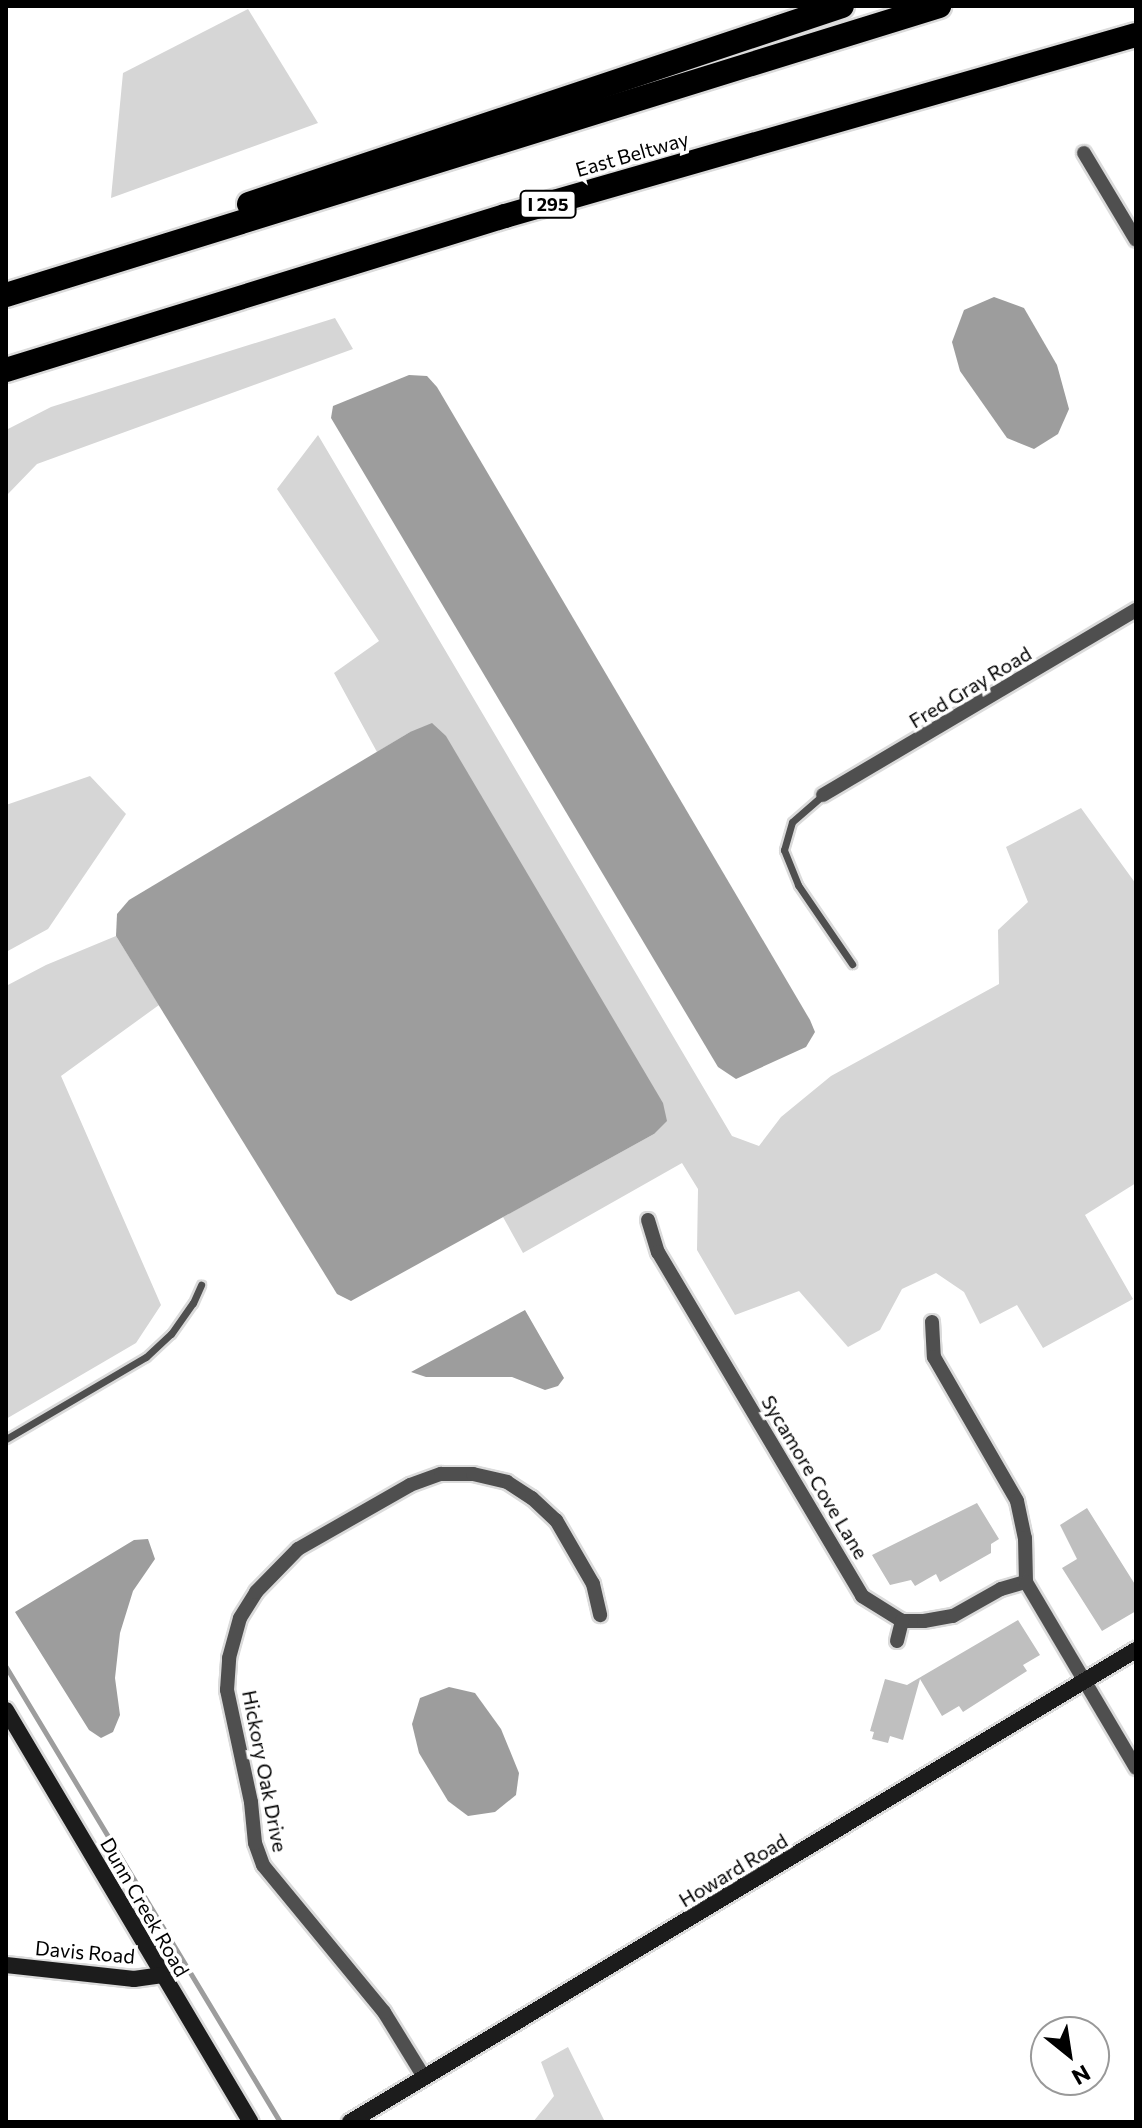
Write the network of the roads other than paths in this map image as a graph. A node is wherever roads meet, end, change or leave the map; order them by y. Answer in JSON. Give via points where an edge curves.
{"nodes":[{"id":1,"x":842,"y":6,"type":"edge"},
{"id":2,"x":939,"y":6,"type":"edge"},
{"id":3,"x":1136,"y":37,"type":"edge"},
{"id":4,"x":1084,"y":153,"type":"dead end"},
{"id":5,"x":1136,"y":240,"type":"edge"},
{"id":6,"x":6,"y":293,"type":"edge"},
{"id":7,"x":6,"y":370,"type":"edge"},
{"id":8,"x":1136,"y":610,"type":"edge"},
{"id":9,"x":823,"y":795,"type":"joint"},
{"id":10,"x":852,"y":964,"type":"dead end"},
{"id":11,"x":648,"y":1220,"type":"dead end"},
{"id":12,"x":201,"y":1285,"type":"dead end"},
{"id":13,"x":932,"y":1322,"type":"dead end"},
{"id":14,"x":6,"y":1439,"type":"edge"},
{"id":15,"x":1026,"y":1582,"type":"junction"},
{"id":16,"x":600,"y":1615,"type":"dead end"},
{"id":17,"x":902,"y":1621,"type":"junction"},
{"id":18,"x":897,"y":1641,"type":"dead end"},
{"id":19,"x":1136,"y":1650,"type":"edge"},
{"id":20,"x":1085,"y":1681,"type":"junction"},
{"id":21,"x":6,"y":1710,"type":"edge"},
{"id":22,"x":1136,"y":1768,"type":"edge"},
{"id":23,"x":6,"y":1965,"type":"edge"},
{"id":24,"x":161,"y":1975,"type":"junction"},
{"id":25,"x":424,"y":2077,"type":"junction"},
{"id":26,"x":251,"y":2122,"type":"edge"},
{"id":27,"x":350,"y":2122,"type":"edge"}],
"edges":[{"from":1,"to":6,"type":"highway","via":[[448,135]]},
{"from":2,"to":6,"type":"highway"},
{"from":3,"to":7,"type":"highway","name":"East Beltway","number":"I 295","via":[[505,216]]},
{"from":4,"to":5,"type":"street"},
{"from":8,"to":9,"type":"street","name":"Fred Gray Road"},
{"from":9,"to":10,"type":"lane","via":[[792,822],[784,850],[798,885]]},
{"from":11,"to":17,"type":"street","name":"Sycamore Cove Lane","via":[[658,1252],[862,1596]]},
{"from":12,"to":14,"type":"lane","via":[[171,1334],[146,1357]]},
{"from":13,"to":15,"type":"street","via":[[934,1357],[1017,1501]]},
{"from":15,"to":17,"type":"street","via":[[1001,1589],[953,1616]]},
{"from":15,"to":20,"type":"street"},
{"from":16,"to":25,"type":"street","name":"Hickory Oak Drive","via":[[593,1584],[556,1520],[532,1498],[507,1482],[441,1474],[410,1485],[298,1549],[256,1592],[240,1618],[227,1690],[263,1865],[384,2012]]},
{"from":17,"to":18,"type":"street"},
{"from":19,"to":20,"type":"street","name":"Howard Road"},
{"from":20,"to":22,"type":"street"},
{"from":20,"to":25,"type":"street","name":"Howard Road"},
{"from":21,"to":24,"type":"street","name":"Dunn Creek Road"},
{"from":23,"to":24,"type":"street","name":"Davis Road","via":[[134,1979]]},
{"from":24,"to":26,"type":"street","name":"Dunn Creek Road"},
{"from":25,"to":27,"type":"street","name":"Howard Road"}]}
